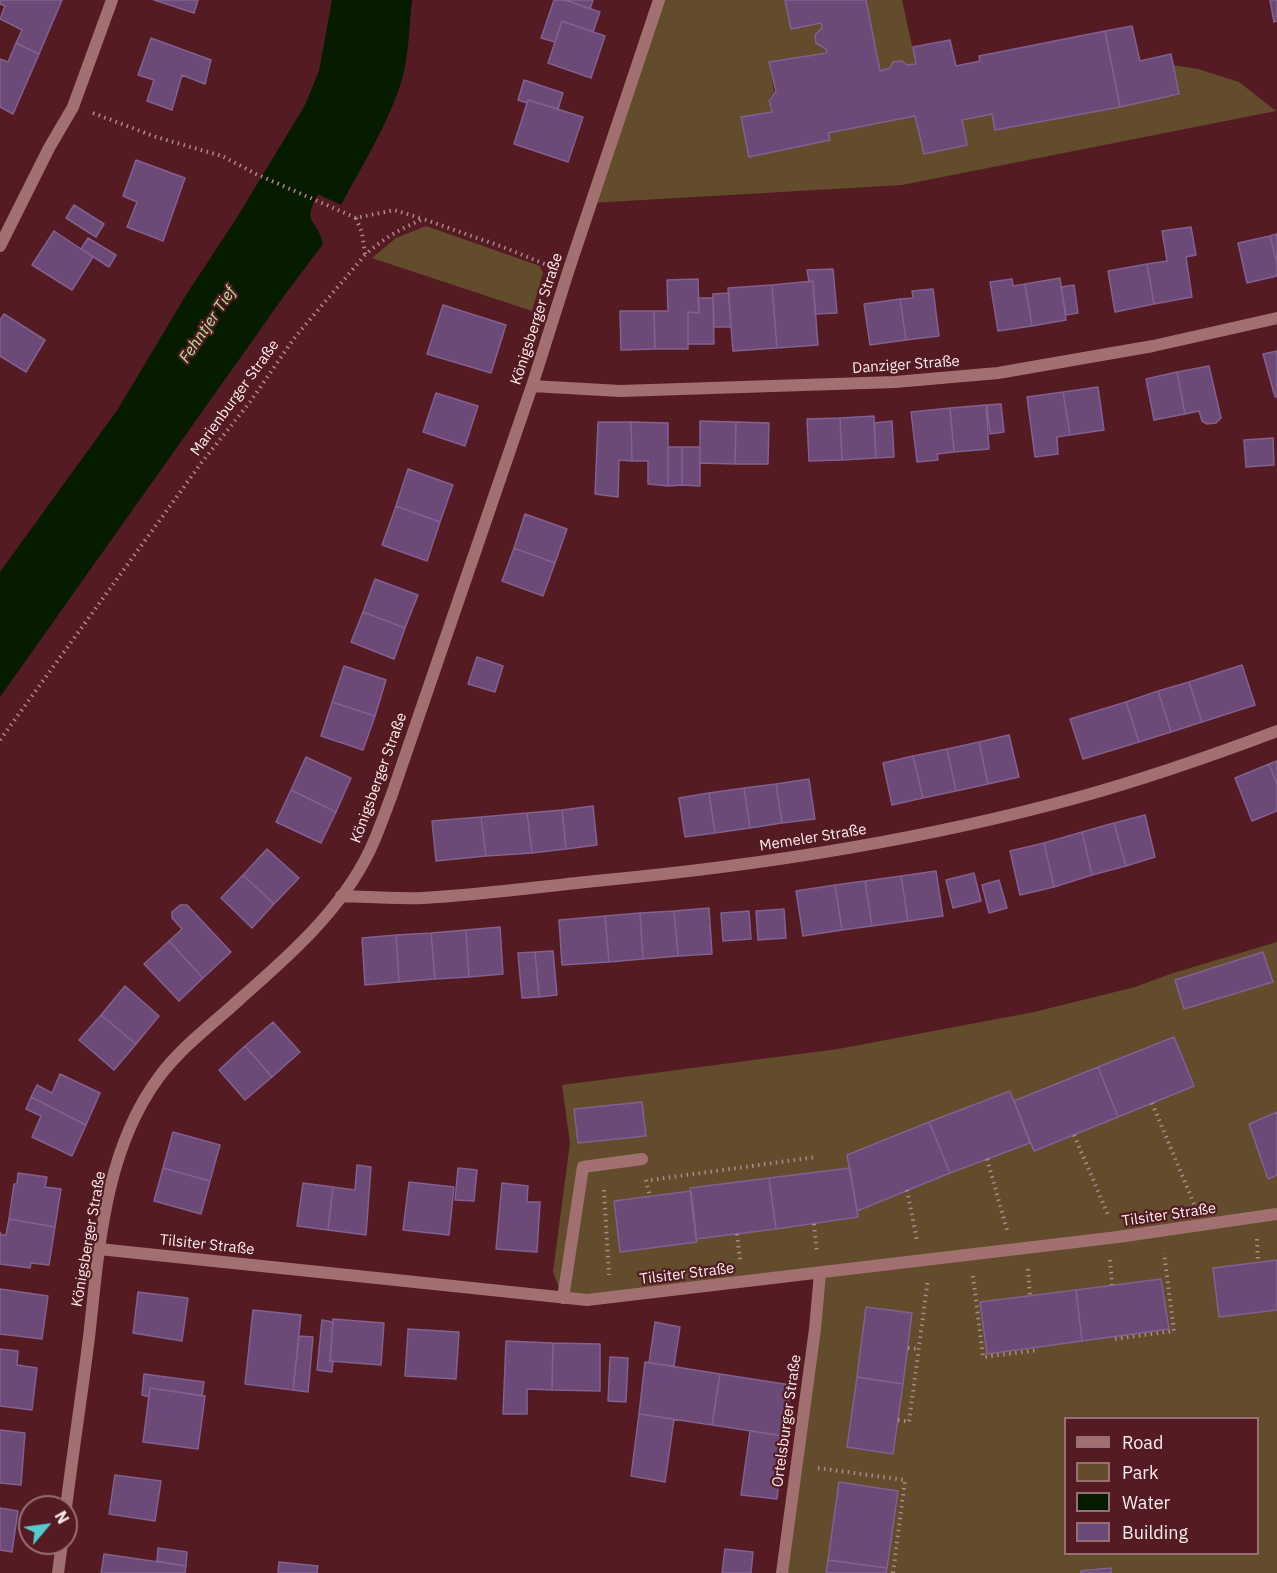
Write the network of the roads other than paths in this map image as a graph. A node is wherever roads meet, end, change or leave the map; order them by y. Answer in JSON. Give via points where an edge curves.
{"nodes":[{"id":1,"x":112,"y":0,"type":"edge"},
{"id":2,"x":659,"y":0,"type":"edge"},
{"id":3,"x":0,"y":246,"type":"edge"},
{"id":4,"x":1277,"y":318,"type":"edge"},
{"id":5,"x":532,"y":386,"type":"junction"},
{"id":6,"x":1277,"y":731,"type":"edge"},
{"id":7,"x":341,"y":896,"type":"junction"},
{"id":8,"x":642,"y":1159,"type":"dead end"},
{"id":9,"x":1277,"y":1214,"type":"edge"},
{"id":10,"x":99,"y":1249,"type":"junction"},
{"id":11,"x":820,"y":1273,"type":"junction"},
{"id":12,"x":562,"y":1298,"type":"junction"},
{"id":13,"x":68,"y":1495,"type":"edge"},
{"id":14,"x":60,"y":1555,"type":"edge"},
{"id":15,"x":58,"y":1573,"type":"edge"},
{"id":16,"x":782,"y":1573,"type":"edge"}],
"edges":[{"from":1,"to":3,"type":"street","via":[[73,107]]},
{"from":2,"to":5,"type":"street","name":"Königsberger Straße"},
{"from":4,"to":5,"type":"street","name":"Danziger Straße","via":[[1153,346],[987,374],[895,382],[620,391]]},
{"from":5,"to":7,"type":"street","name":"Königsberger Straße","via":[[391,797],[369,852]]},
{"from":6,"to":7,"type":"street","name":"Memeler Straße","via":[[1077,797],[878,842],[723,867],[606,880],[424,898]]},
{"from":7,"to":10,"type":"street","name":"Königsberger Straße","via":[[306,938],[175,1056],[158,1078],[142,1102],[121,1150]]},
{"from":8,"to":12,"type":"street","via":[[583,1167]]},
{"from":9,"to":11,"type":"street","name":"Tilsiter Straße"},
{"from":10,"to":12,"type":"street","name":"Tilsiter Straße"},
{"from":10,"to":13,"type":"street","name":"Königsberger Straße"},
{"from":11,"to":12,"type":"street","name":"Tilsiter Straße","via":[[610,1298]]},
{"from":11,"to":16,"type":"street","name":"Ortelsburger Straße"},
{"from":14,"to":15,"type":"street"}]}
